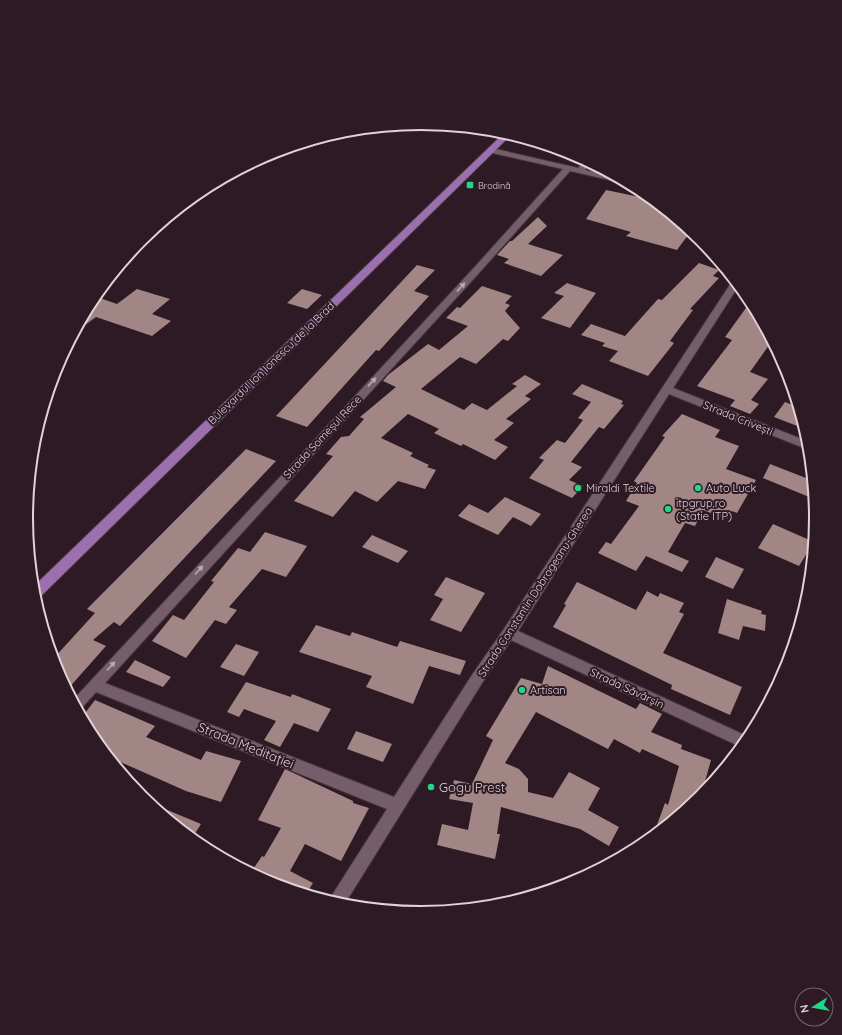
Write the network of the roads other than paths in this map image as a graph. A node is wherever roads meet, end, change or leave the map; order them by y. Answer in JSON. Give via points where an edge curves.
{"nodes":[{"id":1,"x":503,"y":138,"type":"edge"},
{"id":2,"x":491,"y":150,"type":"junction"},
{"id":3,"x":584,"y":166,"type":"edge"},
{"id":4,"x":568,"y":168,"type":"junction"},
{"id":5,"x":580,"y":171,"type":"junction"},
{"id":6,"x":609,"y":178,"type":"edge"},
{"id":7,"x":733,"y":287,"type":"edge"},
{"id":8,"x":667,"y":390,"type":"junction"},
{"id":9,"x":802,"y":443,"type":"edge"},
{"id":10,"x":39,"y":589,"type":"edge"},
{"id":11,"x":510,"y":633,"type":"junction"},
{"id":12,"x":94,"y":685,"type":"junction"},
{"id":13,"x":80,"y":702,"type":"edge"},
{"id":14,"x":739,"y":739,"type":"edge"},
{"id":15,"x":398,"y":806,"type":"junction"},
{"id":16,"x":340,"y":897,"type":"edge"}],
"edges":[{"from":1,"to":2,"type":"main road","name":"Bulevardul Ion Ionescu de la Brad"},
{"from":2,"to":4,"type":"street"},
{"from":2,"to":10,"type":"main road","name":"Bulevardul Ion Ionescu de la Brad"},
{"from":3,"to":5,"type":"street"},
{"from":4,"to":5,"type":"street"},
{"from":12,"to":4,"type":"street","name":"Strada Someșul Rece","one_way":true},
{"from":5,"to":6,"type":"street"},
{"from":7,"to":8,"type":"street","name":"Strada Constantin Dobrogeanu-Gherea"},
{"from":8,"to":9,"type":"street","name":"Strada Crivești"},
{"from":8,"to":11,"type":"street","name":"Strada Constantin Dobrogeanu-Gherea"},
{"from":11,"to":14,"type":"street","name":"Strada Săvârșin"},
{"from":11,"to":15,"type":"street","name":"Strada Constantin Dobrogeanu-Gherea","via":[[477,679]]},
{"from":12,"to":13,"type":"street","name":"Strada Someșul Rece"},
{"from":12,"to":15,"type":"street","name":"Strada Meditației"},
{"from":15,"to":16,"type":"street","name":"Strada Constantin Dobrogeanu-Gherea"}]}
